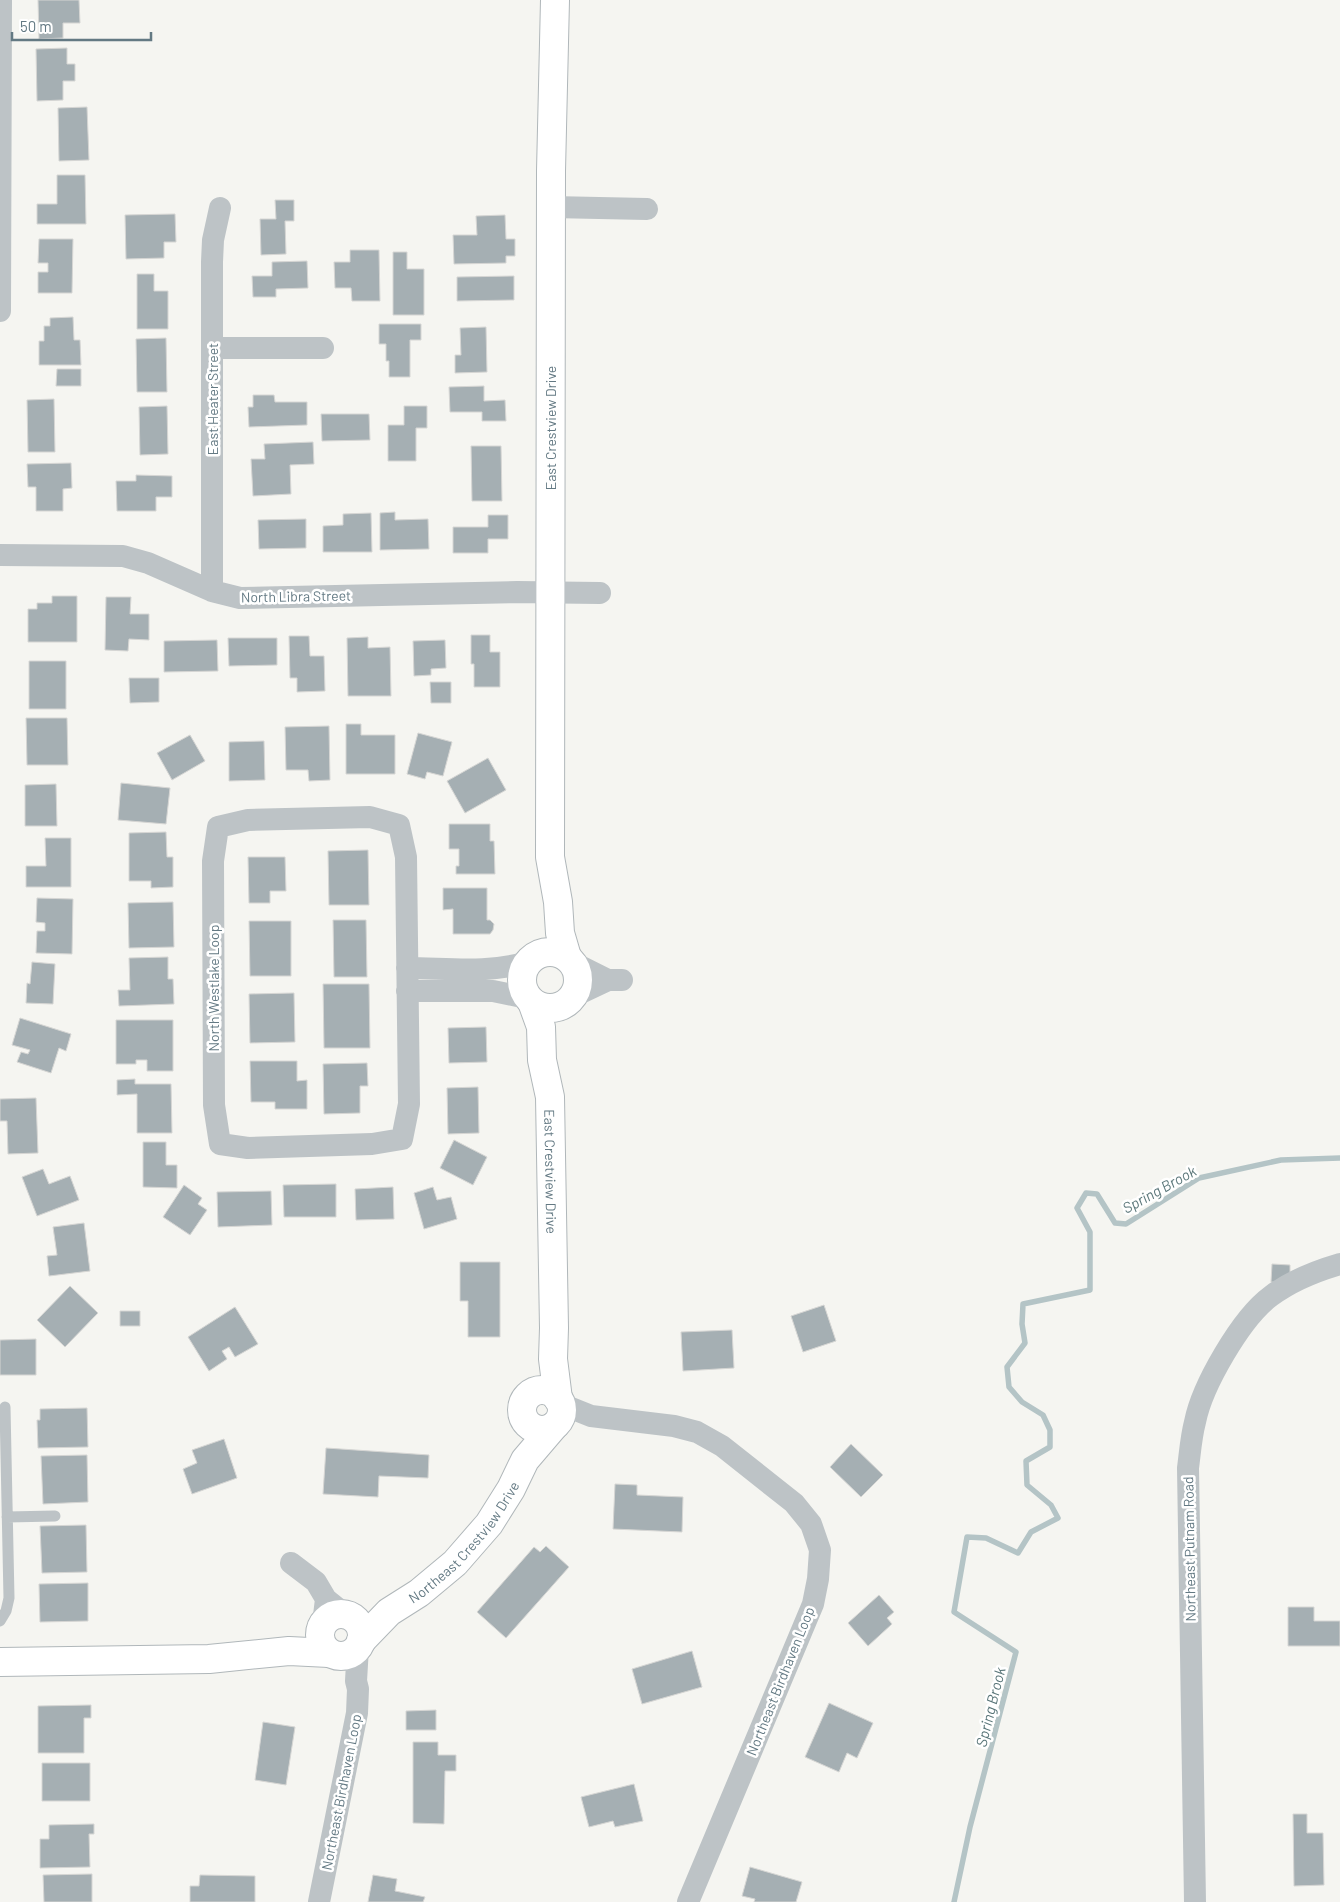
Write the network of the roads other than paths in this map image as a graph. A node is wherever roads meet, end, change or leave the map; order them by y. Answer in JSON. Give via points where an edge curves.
{"nodes":[{"id":1,"x":1,"y":0,"type":"edge"},
{"id":2,"x":555,"y":0,"type":"edge"},
{"id":3,"x":220,"y":208,"type":"dead end"},
{"id":4,"x":551,"y":208,"type":"junction"},
{"id":5,"x":647,"y":209,"type":"dead end"},
{"id":6,"x":0,"y":311,"type":"edge"},
{"id":7,"x":212,"y":348,"type":"junction"},
{"id":8,"x":323,"y":348,"type":"dead end"},
{"id":9,"x":0,"y":555,"type":"edge"},
{"id":10,"x":212,"y":591,"type":"junction"},
{"id":11,"x":550,"y":592,"type":"junction"},
{"id":12,"x":600,"y":593,"type":"dead end"},
{"id":13,"x":550,"y":857,"type":"junction"},
{"id":14,"x":569,"y":959,"type":"junction"},
{"id":15,"x":529,"y":960,"type":"junction"},
{"id":16,"x":407,"y":968,"type":"junction"},
{"id":17,"x":407,"y":991,"type":"junction"},
{"id":18,"x":530,"y":1000,"type":"junction"},
{"id":19,"x":570,"y":1000,"type":"junction"},
{"id":20,"x":550,"y":1097,"type":"junction"},
{"id":21,"x":1340,"y":1264,"type":"edge"},
{"id":22,"x":5,"y":1407,"type":"dead end"},
{"id":23,"x":553,"y":1408,"type":"junction"},
{"id":24,"x":525,"y":1460,"type":"junction"},
{"id":25,"x":7,"y":1516,"type":"junction"},
{"id":26,"x":55,"y":1516,"type":"dead end"},
{"id":27,"x":291,"y":1563,"type":"dead end"},
{"id":28,"x":0,"y":1621,"type":"edge"},
{"id":29,"x":339,"y":1631,"type":"junction"},
{"id":30,"x":0,"y":1662,"type":"edge"},
{"id":31,"x":319,"y":1902,"type":"edge"},
{"id":32,"x":688,"y":1902,"type":"edge"},
{"id":33,"x":1195,"y":1902,"type":"edge"}],
"edges":[{"from":1,"to":6,"type":"street"},
{"from":2,"to":4,"type":"street","name":"East Crestview Drive"},
{"from":3,"to":7,"type":"street","name":"East Heater Street","via":[[213,240]]},
{"from":4,"to":5,"type":"street"},
{"from":4,"to":11,"type":"street","name":"East Crestview Drive"},
{"from":7,"to":8,"type":"street"},
{"from":7,"to":10,"type":"street","name":"East Heater Street"},
{"from":9,"to":10,"type":"street","name":"North Libra Street","via":[[123,556],[148,563]]},
{"from":10,"to":11,"type":"street","name":"North Libra Street","via":[[240,598]]},
{"from":11,"to":12,"type":"street","name":"North Libra Street"},
{"from":11,"to":13,"type":"street","name":"East Crestview Drive"},
{"from":13,"to":14,"type":"street","name":"East Crestview Drive","via":[[560,933]]},
{"from":13,"to":15,"type":"street","name":"East Crestview Drive","via":[[542,903],[541,933]]},
{"from":14,"to":15,"type":"street","via":[[549,951]]},
{"from":14,"to":19,"type":"street","via":[[578,980]]},
{"from":14,"to":19,"type":"street","via":[[615,980]]},
{"from":15,"to":16,"type":"street","via":[[509,968]]},
{"from":15,"to":18,"type":"street","via":[[521,980]]},
{"from":16,"to":17,"type":"street","name":"North Westlake Loop"},
{"from":16,"to":17,"type":"street","name":"North Westlake Loop","via":[[406,857],[399,825],[370,817],[248,820],[218,827],[213,861],[214,1105],[220,1144],[267,1148],[372,1144],[402,1139],[408,1104]]},
{"from":17,"to":18,"type":"street","via":[[493,991]]},
{"from":18,"to":19,"type":"street","via":[[544,1008],[562,1006]]},
{"from":18,"to":20,"type":"street","name":"East Crestview Drive","via":[[542,1028],[542,1060]]},
{"from":19,"to":20,"type":"street","name":"East Crestview Drive","via":[[560,1027],[559,1060]]},
{"from":20,"to":23,"type":"street","name":"East Crestview Drive","via":[[554,1248]]},
{"from":21,"to":33,"type":"street","name":"Northeast Putnam Road","via":[[1314,1272],[1270,1296],[1240,1328],[1209,1380],[1195,1421],[1188,1468]]},
{"from":22,"to":25,"type":"lane"},
{"from":23,"to":24,"type":"street","name":"Northeast Crestview Drive"},
{"from":23,"to":24,"type":"street","name":"Northeast Crestview Drive","via":[[530,1394],[523,1404]]},
{"from":23,"to":32,"type":"street","name":"Northeast Birdhaven Loop","via":[[697,1432],[722,1446],[794,1503],[811,1524],[820,1550],[813,1604]]},
{"from":24,"to":29,"type":"street","name":"Northeast Crestview Drive","via":[[489,1524],[455,1563],[419,1594],[388,1612]]},
{"from":25,"to":26,"type":"lane"},
{"from":25,"to":28,"type":"lane","via":[[8,1598],[6,1612]]},
{"from":27,"to":29,"type":"street","name":"Northeast Birdhaven Loop","via":[[316,1582]]},
{"from":29,"to":30,"type":"street","name":"Northeast Crestview Drive","via":[[289,1651],[209,1659]]},
{"from":29,"to":31,"type":"street","name":"Northeast Birdhaven Loop","via":[[356,1681],[358,1700],[355,1730]]}]}
